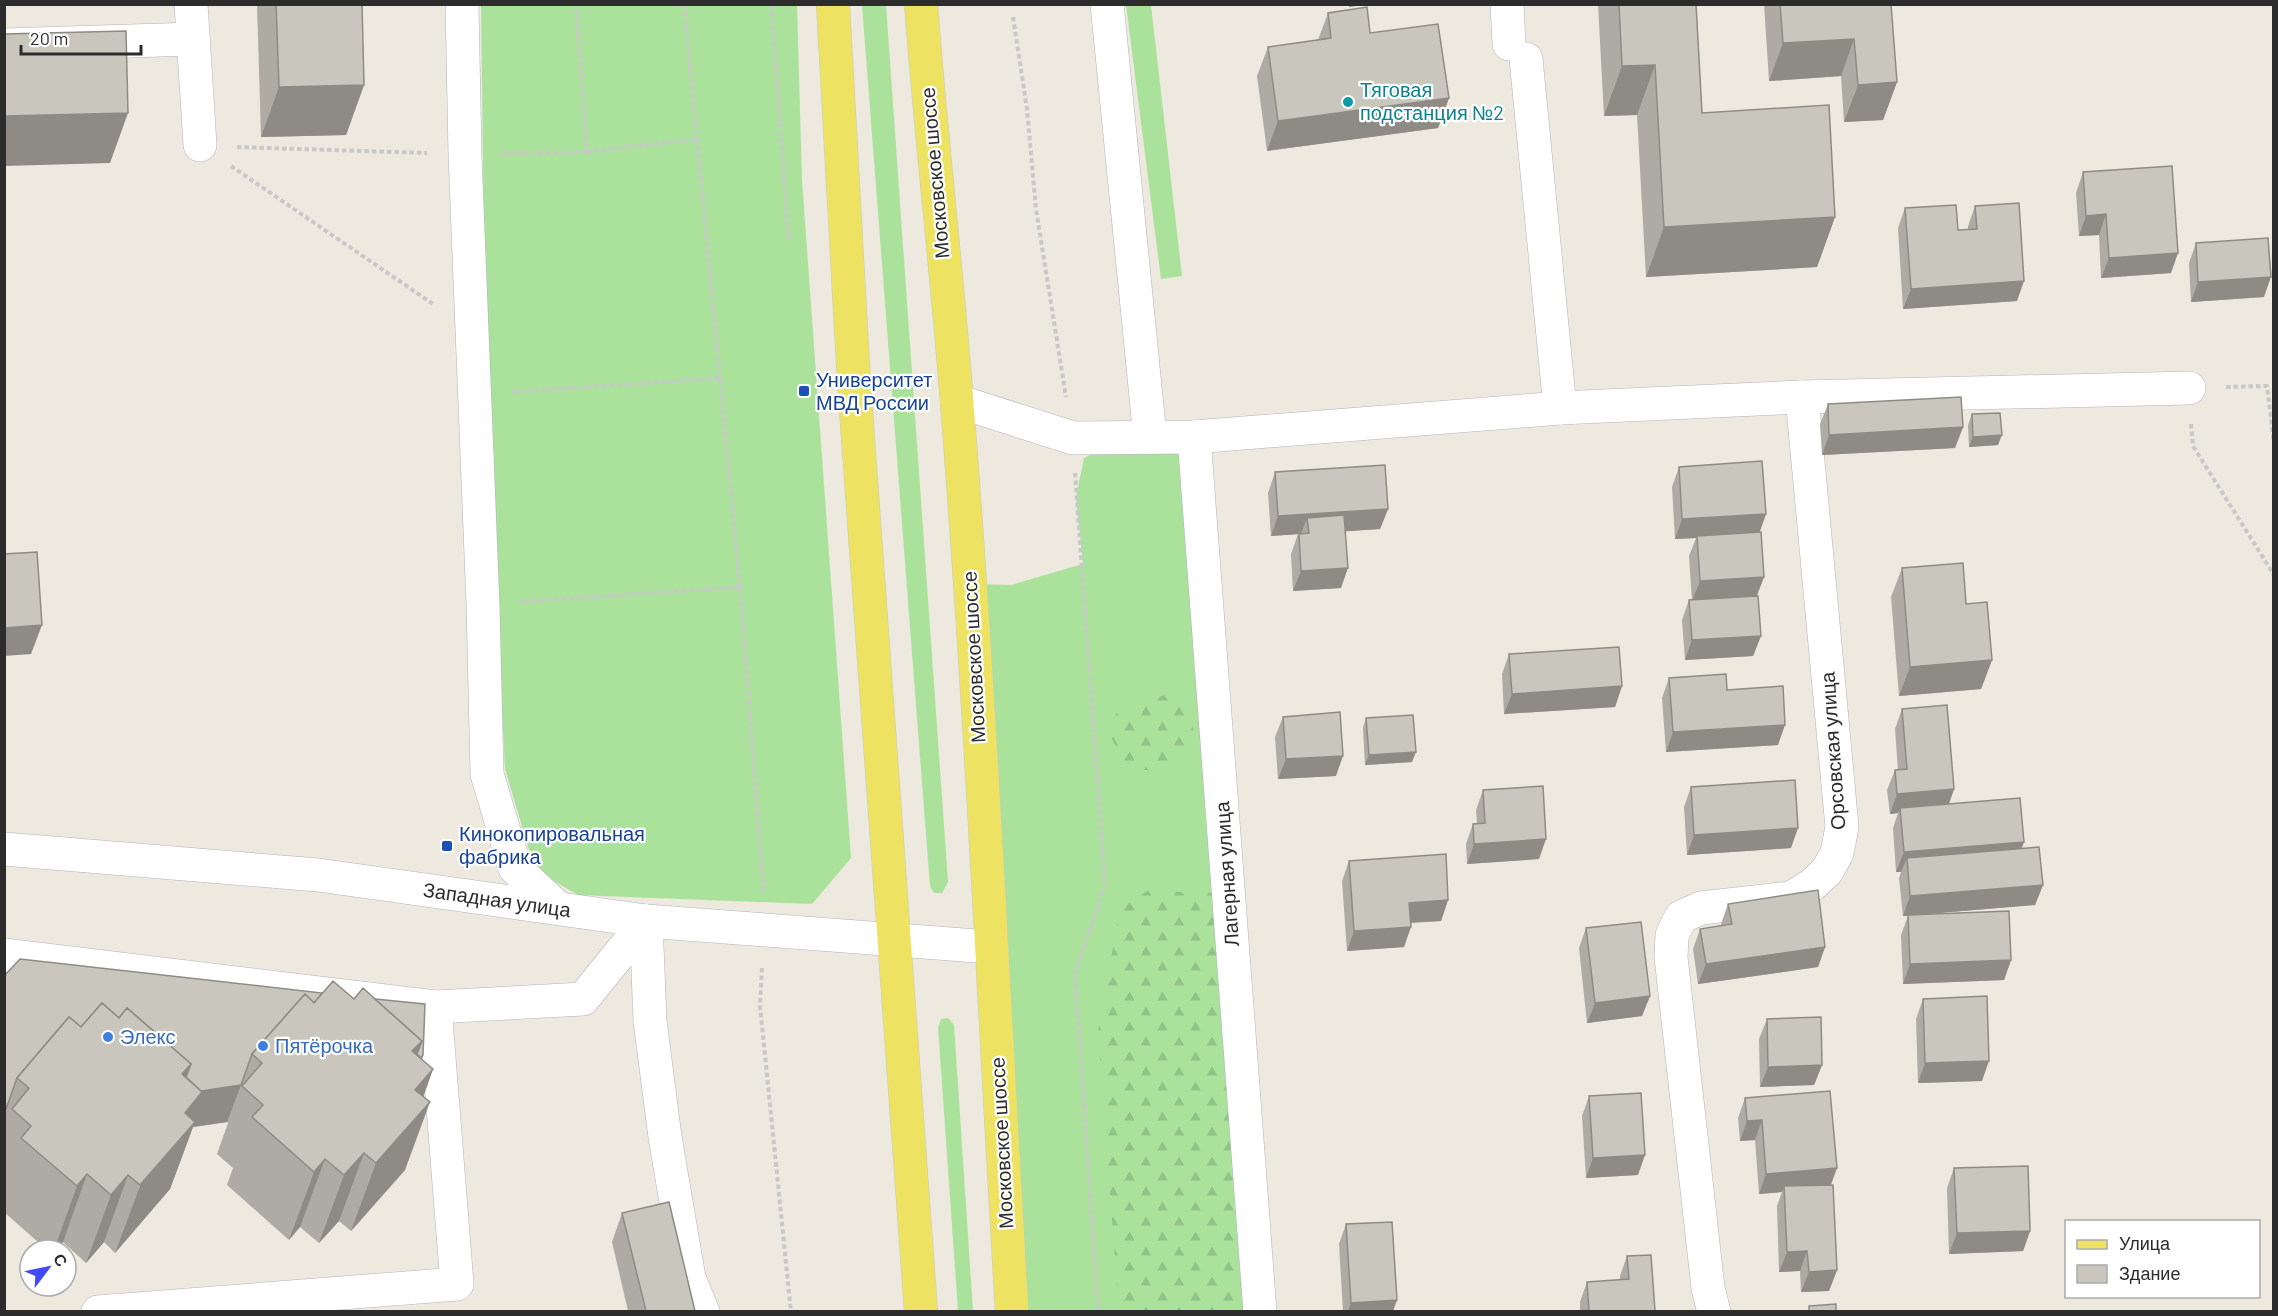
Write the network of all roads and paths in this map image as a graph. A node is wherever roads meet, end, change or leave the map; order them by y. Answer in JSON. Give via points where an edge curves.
{"nodes":[{"id":1,"x":191,"y":4,"type":"edge"},
{"id":2,"x":462,"y":4,"type":"edge"},
{"id":3,"x":684,"y":4,"type":"edge"},
{"id":4,"x":771,"y":4,"type":"edge"},
{"id":5,"x":833,"y":4,"type":"edge"},
{"id":6,"x":921,"y":4,"type":"edge"},
{"id":7,"x":1107,"y":4,"type":"edge"},
{"id":8,"x":1507,"y":4,"type":"edge"},
{"id":9,"x":1013,"y":17,"type":"dead end"},
{"id":10,"x":193,"y":39,"type":"junction"},
{"id":11,"x":4,"y":45,"type":"edge"},
{"id":12,"x":697,"y":139,"type":"junction"},
{"id":13,"x":200,"y":145,"type":"joint"},
{"id":14,"x":587,"y":152,"type":"dead end"},
{"id":15,"x":789,"y":242,"type":"dead end"},
{"id":16,"x":471,"y":330,"type":"junction"},
{"id":17,"x":720,"y":378,"type":"junction"},
{"id":18,"x":2188,"y":388,"type":"junction"},
{"id":19,"x":473,"y":394,"type":"junction"},
{"id":20,"x":1802,"y":397,"type":"junction"},
{"id":21,"x":957,"y":401,"type":"junction"},
{"id":22,"x":1560,"y":408,"type":"junction"},
{"id":23,"x":1150,"y":437,"type":"junction"},
{"id":24,"x":1194,"y":437,"type":"junction"},
{"id":25,"x":1073,"y":438,"type":"junction"},
{"id":26,"x":2274,"y":444,"type":"edge"},
{"id":27,"x":2274,"y":575,"type":"edge"},
{"id":28,"x":483,"y":605,"type":"junction"},
{"id":29,"x":4,"y":849,"type":"edge"},
{"id":30,"x":558,"y":908,"type":"junction"},
{"id":31,"x":646,"y":921,"type":"junction"},
{"id":32,"x":893,"y":938,"type":"junction"},
{"id":33,"x":990,"y":947,"type":"junction"},
{"id":34,"x":4,"y":955,"type":"edge"},
{"id":35,"x":435,"y":1006,"type":"junction"},
{"id":36,"x":98,"y":1311,"type":"edge"},
{"id":37,"x":703,"y":1311,"type":"edge"},
{"id":38,"x":921,"y":1311,"type":"edge"},
{"id":39,"x":1012,"y":1311,"type":"edge"},
{"id":40,"x":1098,"y":1311,"type":"edge"},
{"id":41,"x":1260,"y":1311,"type":"edge"},
{"id":42,"x":1714,"y":1311,"type":"edge"}],
"edges":[{"from":1,"to":10,"type":"street"},
{"from":2,"to":16,"type":"street"},
{"from":3,"to":12,"type":"path"},
{"from":4,"to":15,"type":"path"},
{"from":5,"to":32,"type":"main road","via":[[855,395]]},
{"from":6,"to":21,"type":"main road","name":"Московское шоссе"},
{"from":7,"to":23,"type":"street"},
{"from":8,"to":22,"type":"street","via":[[1518,52]]},
{"from":9,"to":25,"type":"path","via":[[1036,209]]},
{"from":10,"to":11,"type":"street"},
{"from":10,"to":13,"type":"street"},
{"from":12,"to":14,"type":"path"},
{"from":12,"to":17,"type":"path"},
{"from":13,"to":16,"type":"path"},
{"from":16,"to":19,"type":"street"},
{"from":17,"to":19,"type":"path"},
{"from":17,"to":28,"type":"path","via":[[740,587]]},
{"from":18,"to":20,"type":"street"},
{"from":18,"to":26,"type":"path","via":[[2267,386]]},
{"from":18,"to":27,"type":"path","via":[[2193,446]]},
{"from":19,"to":28,"type":"street"},
{"from":20,"to":22,"type":"street"},
{"from":20,"to":42,"type":"street","name":"Орсовская улица","via":[[1842,827],[1837,853],[1827,871],[1791,898],[1701,908],[1681,917],[1672,935],[1671,957],[1708,1288]]},
{"from":21,"to":25,"type":"street"},
{"from":21,"to":33,"type":"main road","name":"Московское шоссе"},
{"from":22,"to":24,"type":"street"},
{"from":23,"to":24,"type":"street"},
{"from":23,"to":25,"type":"street"},
{"from":24,"to":41,"type":"street","name":"Лагерная улица"},
{"from":25,"to":40,"type":"path","via":[[1105,885],[1075,974]]},
{"from":28,"to":30,"type":"street","via":[[487,774],[515,868]]},
{"from":29,"to":30,"type":"street","name":"Западная улица","via":[[318,875]]},
{"from":30,"to":31,"type":"street","name":"Западная улица"},
{"from":31,"to":32,"type":"street","name":"Западная улица"},
{"from":31,"to":35,"type":"street","via":[[583,999]]},
{"from":31,"to":37,"type":"street","via":[[650,1021],[665,1137],[689,1278]]},
{"from":32,"to":33,"type":"street","name":"Западная улица"},
{"from":32,"to":38,"type":"main road"},
{"from":33,"to":39,"type":"main road","name":"Московское шоссе"},
{"from":34,"to":35,"type":"street"},
{"from":35,"to":36,"type":"street","via":[[457,1284]]}]}
